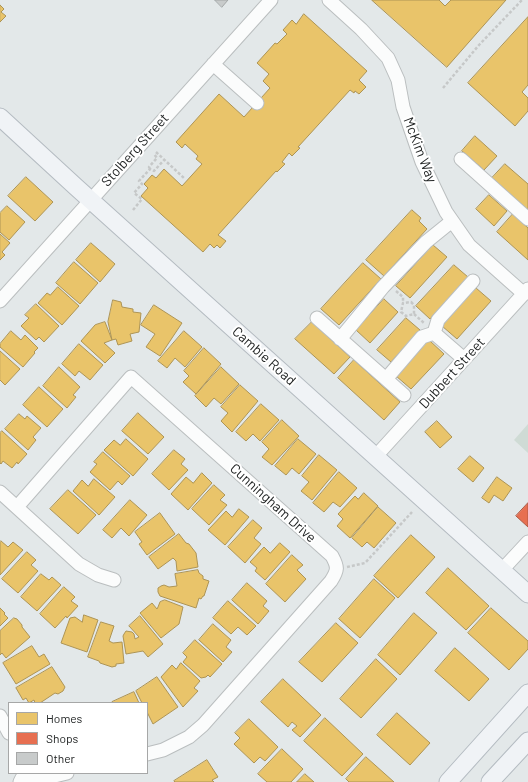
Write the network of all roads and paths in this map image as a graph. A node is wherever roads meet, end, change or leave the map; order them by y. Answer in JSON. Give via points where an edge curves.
{"nodes":[{"id":1,"x":271,"y":0,"type":"edge"},
{"id":2,"x":329,"y":0,"type":"edge"},
{"id":3,"x":522,"y":0,"type":"edge"},
{"id":4,"x":213,"y":64,"type":"junction"},
{"id":5,"x":443,"y":88,"type":"dead end"},
{"id":6,"x":257,"y":103,"type":"dead end"},
{"id":7,"x":0,"y":117,"type":"edge"},
{"id":8,"x":461,"y":159,"type":"dead end"},
{"id":9,"x":164,"y":160,"type":"junction"},
{"id":10,"x":150,"y":168,"type":"junction"},
{"id":11,"x":185,"y":179,"type":"dead end"},
{"id":12,"x":90,"y":200,"type":"junction"},
{"id":13,"x":133,"y":210,"type":"dead end"},
{"id":14,"x":528,"y":218,"type":"edge"},
{"id":15,"x":452,"y":221,"type":"junction"},
{"id":16,"x":473,"y":281,"type":"dead end"},
{"id":17,"x":526,"y":291,"type":"edge"},
{"id":18,"x":0,"y":301,"type":"edge"},
{"id":19,"x":414,"y":314,"type":"joint"},
{"id":20,"x":317,"y":318,"type":"dead end"},
{"id":21,"x":434,"y":333,"type":"junction"},
{"id":22,"x":340,"y":339,"type":"junction"},
{"id":23,"x":464,"y":359,"type":"junction"},
{"id":24,"x":386,"y":379,"type":"junction"},
{"id":25,"x":404,"y":395,"type":"dead end"},
{"id":26,"x":376,"y":456,"type":"junction"},
{"id":27,"x":0,"y":492,"type":"edge"},
{"id":28,"x":17,"y":507,"type":"junction"},
{"id":29,"x":412,"y":512,"type":"dead end"},
{"id":30,"x":528,"y":542,"type":"edge"},
{"id":31,"x":337,"y":569,"type":"junction"},
{"id":32,"x":502,"y":570,"type":"junction"},
{"id":33,"x":114,"y":580,"type":"dead end"},
{"id":34,"x":528,"y":594,"type":"edge"},
{"id":35,"x":528,"y":693,"type":"edge"},
{"id":36,"x":0,"y":716,"type":"edge"},
{"id":37,"x":8,"y":730,"type":"edge"},
{"id":38,"x":528,"y":741,"type":"edge"},
{"id":39,"x":148,"y":754,"type":"edge"},
{"id":40,"x":61,"y":774,"type":"edge"},
{"id":41,"x":29,"y":779,"type":"edge"},
{"id":42,"x":448,"y":782,"type":"edge"},
{"id":43,"x":490,"y":782,"type":"edge"}],
"edges":[{"from":1,"to":4,"type":"street","name":"Stolberg Street"},
{"from":2,"to":15,"type":"street","name":"McKim Way","via":[[388,58],[398,80],[403,107],[422,162]]},
{"from":3,"to":5,"type":"path"},
{"from":4,"to":6,"type":"street"},
{"from":4,"to":12,"type":"street","name":"Stolberg Street"},
{"from":7,"to":12,"type":"main road","name":"Cambie Road"},
{"from":8,"to":14,"type":"street"},
{"from":9,"to":10,"type":"path","via":[[154,171]]},
{"from":9,"to":10,"type":"path","via":[[155,153],[157,158],[148,167]]},
{"from":9,"to":11,"type":"path"},
{"from":10,"to":13,"type":"path","via":[[139,181],[142,184],[134,193],[142,199]]},
{"from":12,"to":18,"type":"street","name":"Stolberg Street"},
{"from":12,"to":26,"type":"main road","name":"Cambie Road"},
{"from":15,"to":17,"type":"street","name":"McKim Way","via":[[469,245]]},
{"from":15,"to":22,"type":"street","via":[[426,242],[383,287]]},
{"from":16,"to":21,"type":"street","via":[[438,320]]},
{"from":17,"to":23,"type":"street","name":"Dubbert Street"},
{"from":19,"to":19,"type":"path","via":[[414,305],[411,302],[403,303],[401,312],[406,316]]},
{"from":20,"to":22,"type":"street"},
{"from":21,"to":23,"type":"street"},
{"from":21,"to":24,"type":"street","via":[[422,338]]},
{"from":22,"to":24,"type":"street"},
{"from":23,"to":26,"type":"street","name":"Dubbert Street"},
{"from":24,"to":25,"type":"street"},
{"from":26,"to":32,"type":"main road","name":"Cambie Road"},
{"from":27,"to":28,"type":"street"},
{"from":28,"to":31,"type":"street","name":"Cunningham Drive","via":[[132,377],[332,556]]},
{"from":28,"to":33,"type":"street","via":[[79,564],[98,575]]},
{"from":29,"to":31,"type":"path","via":[[364,563]]},
{"from":30,"to":32,"type":"street"},
{"from":31,"to":39,"type":"street","via":[[331,581],[203,725],[189,737],[163,750]]},
{"from":32,"to":34,"type":"main road","name":"Cambie Road"},
{"from":35,"to":42,"type":"main road"},
{"from":36,"to":37,"type":"street"},
{"from":38,"to":43,"type":"main road"},
{"from":40,"to":41,"type":"street"}]}
